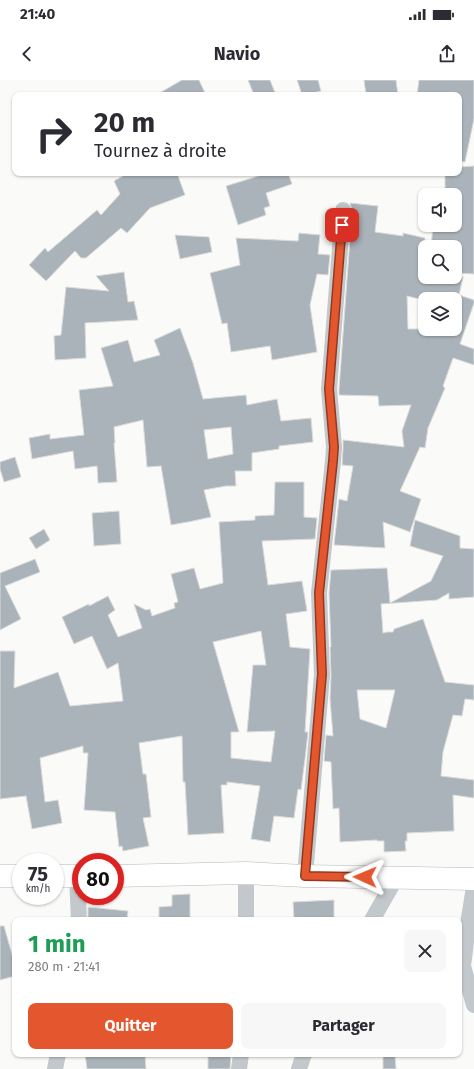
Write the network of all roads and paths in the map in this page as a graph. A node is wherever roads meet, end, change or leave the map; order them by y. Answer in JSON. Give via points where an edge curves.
{"nodes":[{"id":1,"x":343,"y":210,"type":"dead end"},
{"id":2,"x":246,"y":873,"type":"junction"},
{"id":3,"x":0,"y":876,"type":"edge"},
{"id":4,"x":12,"y":876,"type":"edge"},
{"id":5,"x":124,"y":876,"type":"edge"},
{"id":6,"x":305,"y":876,"type":"junction"},
{"id":7,"x":396,"y":878,"type":"junction"},
{"id":8,"x":474,"y":879,"type":"edge"},
{"id":9,"x":474,"y":886,"type":"edge"},
{"id":10,"x":80,"y":905,"type":"edge"},
{"id":11,"x":80,"y":917,"type":"edge"},
{"id":12,"x":246,"y":917,"type":"edge"},
{"id":13,"x":374,"y":917,"type":"edge"},
{"id":14,"x":474,"y":1006,"type":"edge"},
{"id":15,"x":57,"y":1057,"type":"edge"},
{"id":16,"x":241,"y":1057,"type":"edge"},
{"id":17,"x":303,"y":1057,"type":"edge"},
{"id":18,"x":55,"y":1069,"type":"edge"},
{"id":19,"x":239,"y":1069,"type":"edge"},
{"id":20,"x":298,"y":1069,"type":"edge"}],
"edges":[{"from":1,"to":6,"type":"street","via":[[329,389],[334,447],[319,593],[322,674]]},
{"from":2,"to":5,"type":"highway"},
{"from":2,"to":6,"type":"highway"},
{"from":2,"to":12,"type":"street"},
{"from":3,"to":4,"type":"highway"},
{"from":6,"to":7,"type":"highway"},
{"from":7,"to":8,"type":"highway"},
{"from":7,"to":13,"type":"street"},
{"from":9,"to":14,"type":"street","via":[[463,966]]},
{"from":10,"to":11,"type":"street"},
{"from":15,"to":18,"type":"street"},
{"from":16,"to":19,"type":"street"},
{"from":17,"to":20,"type":"street"}]}
